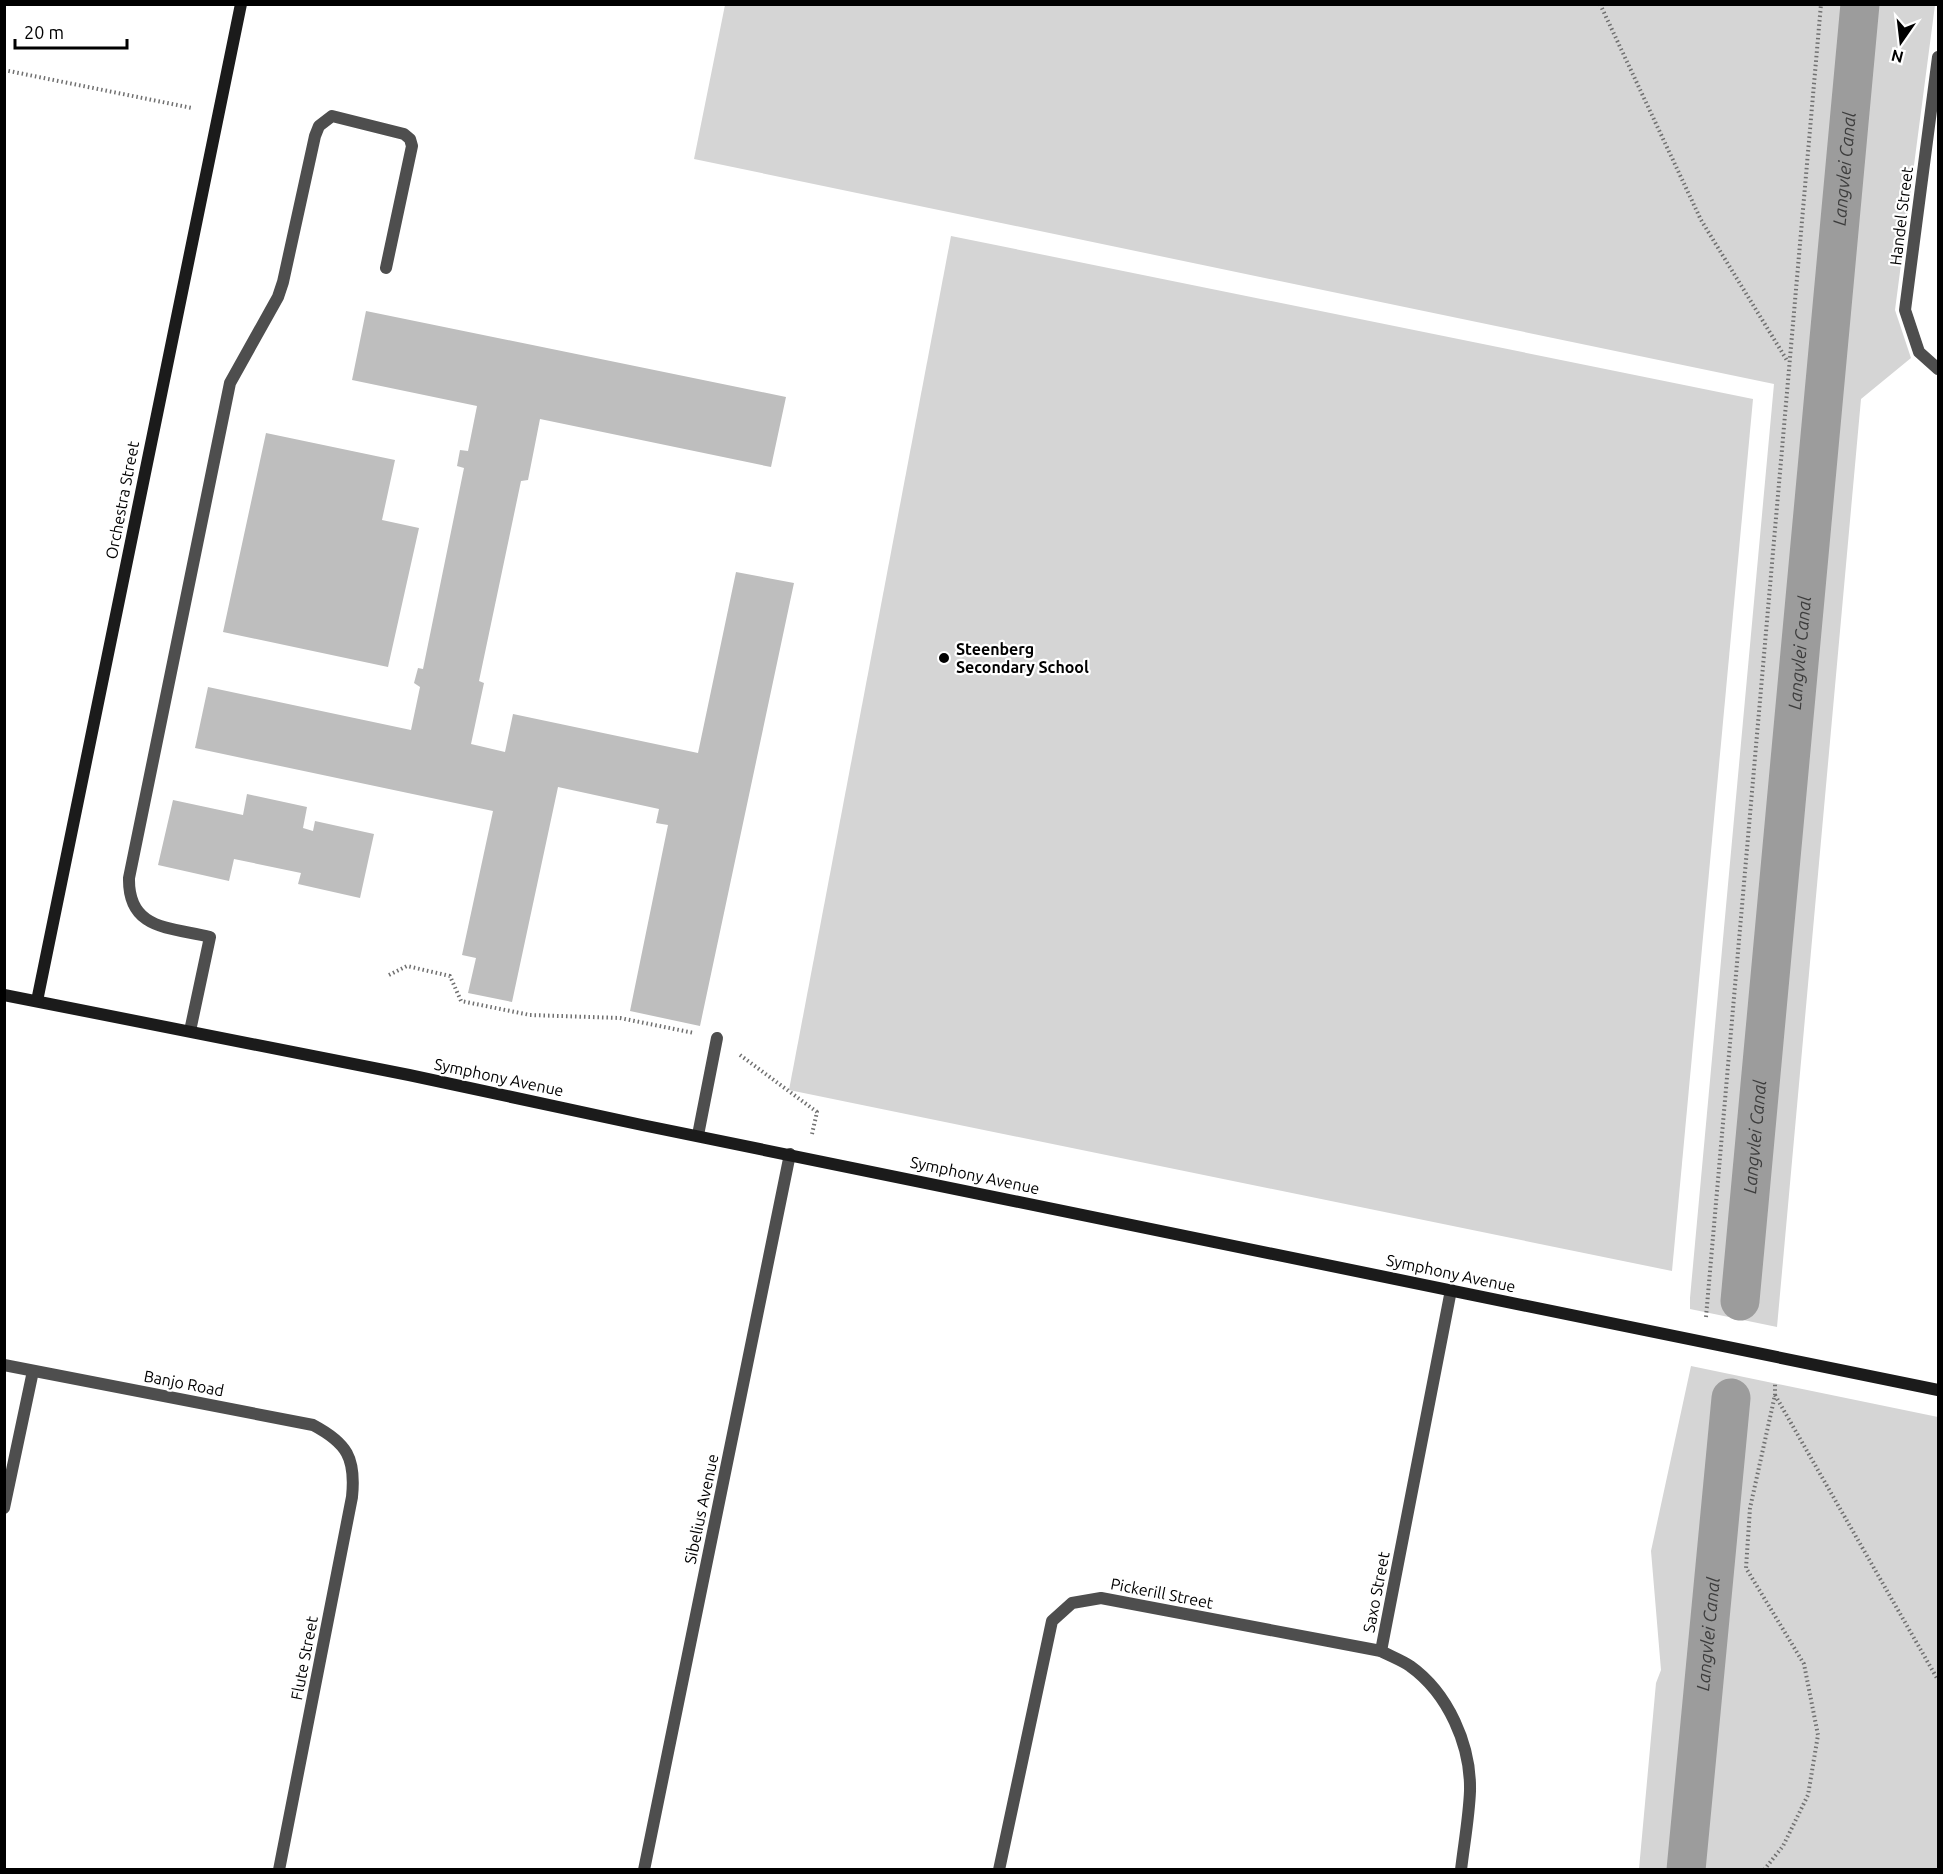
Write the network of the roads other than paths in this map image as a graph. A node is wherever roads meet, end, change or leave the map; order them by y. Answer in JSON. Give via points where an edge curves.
{"nodes":[{"id":1,"x":241,"y":4,"type":"edge"},
{"id":2,"x":1938,"y":57,"type":"edge"},
{"id":3,"x":386,"y":268,"type":"dead end"},
{"id":4,"x":1938,"y":369,"type":"edge"},
{"id":5,"x":4,"y":995,"type":"edge"},
{"id":6,"x":37,"y":1001,"type":"junction"},
{"id":7,"x":190,"y":1031,"type":"junction"},
{"id":8,"x":717,"y":1038,"type":"road end"},
{"id":9,"x":698,"y":1135,"type":"junction"},
{"id":10,"x":790,"y":1154,"type":"junction"},
{"id":11,"x":1451,"y":1290,"type":"junction"},
{"id":12,"x":4,"y":1365,"type":"edge"},
{"id":13,"x":33,"y":1371,"type":"junction"},
{"id":14,"x":1938,"y":1390,"type":"edge"},
{"id":15,"x":348,"y":1453,"type":"joint"},
{"id":16,"x":4,"y":1508,"type":"edge"},
{"id":17,"x":1381,"y":1652,"type":"junction"},
{"id":18,"x":279,"y":1869,"type":"edge"},
{"id":19,"x":644,"y":1869,"type":"edge"},
{"id":20,"x":999,"y":1869,"type":"edge"},
{"id":21,"x":1461,"y":1869,"type":"edge"}],
"edges":[{"from":1,"to":6,"type":"street","name":"Orchestra Street"},
{"from":2,"to":4,"type":"street","name":"Handel Street","via":[[1905,310],[1919,352]]},
{"from":3,"to":7,"type":"street","via":[[412,146],[410,139],[404,134],[332,117],[318,126],[278,297],[230,383],[129,878],[133,908],[144,918],[210,937]]},
{"from":5,"to":6,"type":"street","name":"Symphony Avenue"},
{"from":6,"to":7,"type":"street","name":"Symphony Avenue"},
{"from":7,"to":9,"type":"street","name":"Symphony Avenue"},
{"from":8,"to":9,"type":"street"},
{"from":9,"to":10,"type":"street","name":"Symphony Avenue"},
{"from":10,"to":11,"type":"street","name":"Symphony Avenue"},
{"from":10,"to":19,"type":"street","name":"Sibelius Avenue"},
{"from":11,"to":14,"type":"street","name":"Symphony Avenue"},
{"from":11,"to":17,"type":"street","name":"Saxo Street"},
{"from":12,"to":13,"type":"street","name":"Banjo Road"},
{"from":13,"to":15,"type":"street","name":"Banjo Road","via":[[312,1425],[334,1436]]},
{"from":13,"to":16,"type":"street"},
{"from":15,"to":18,"type":"street","name":"Flute Street","via":[[354,1475],[352,1497]]},
{"from":17,"to":20,"type":"street","name":"Pickerill Street","via":[[1101,1598],[1072,1603],[1052,1621]]},
{"from":17,"to":21,"type":"street","name":"Saxo Street","via":[[1410,1666],[1435,1690],[1456,1724],[1467,1759],[1470,1790]]}]}
